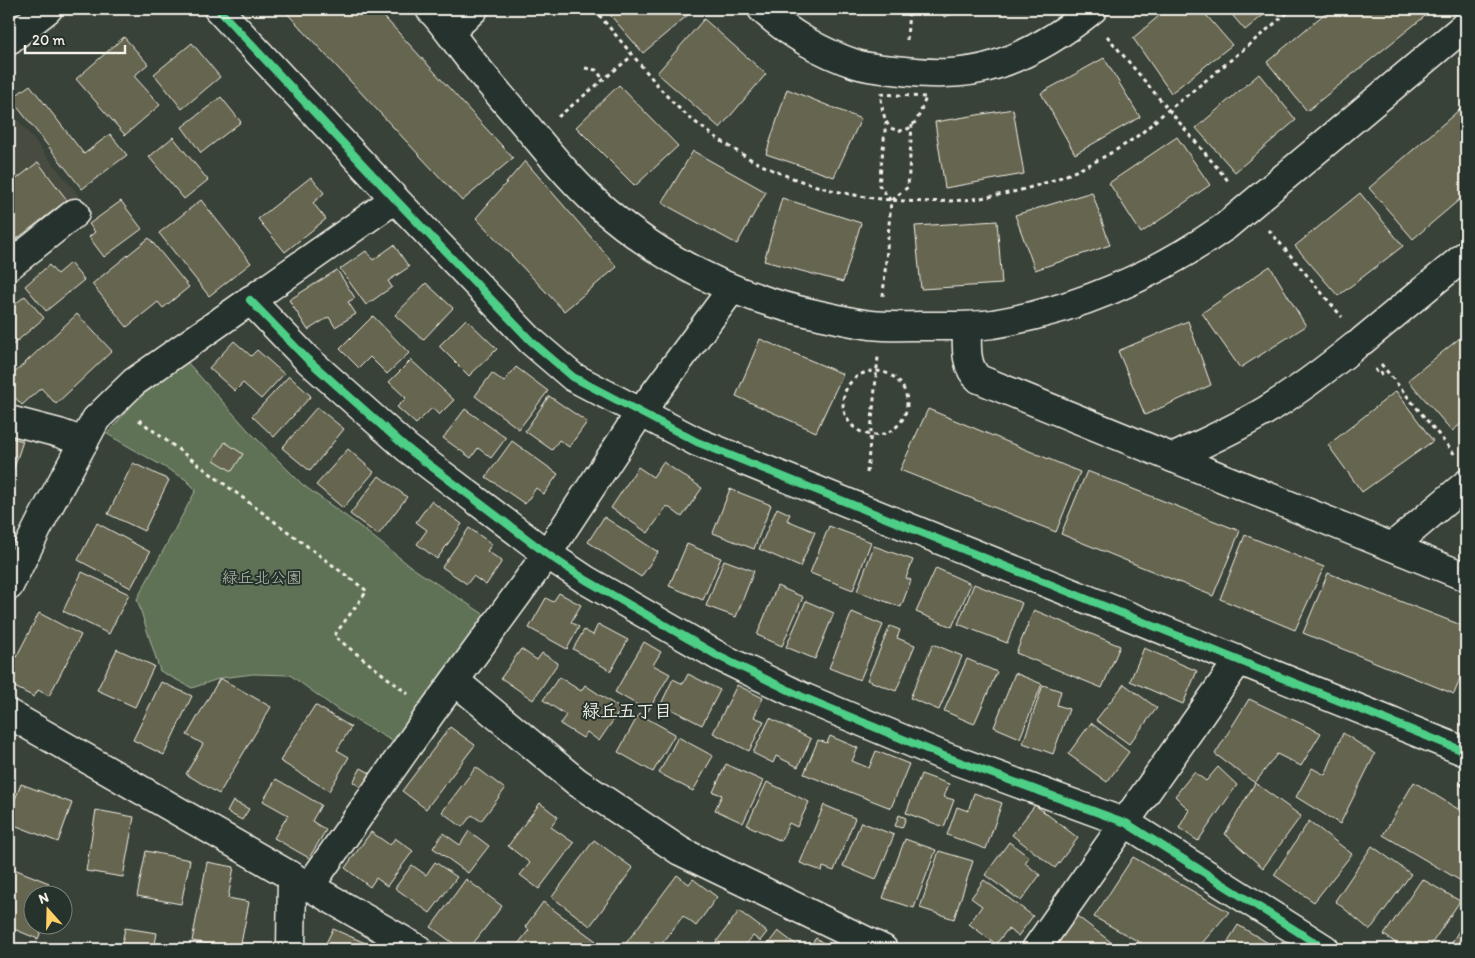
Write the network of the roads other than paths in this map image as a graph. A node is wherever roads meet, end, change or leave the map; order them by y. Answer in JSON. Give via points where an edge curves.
{"nodes":[{"id":1,"x":48,"y":9,"type":"edge"},
{"id":2,"x":218,"y":9,"type":"edge"},
{"id":3,"x":430,"y":9,"type":"edge"},
{"id":4,"x":474,"y":9,"type":"edge"},
{"id":5,"x":762,"y":9,"type":"edge"},
{"id":6,"x":1460,"y":9,"type":"edge"},
{"id":7,"x":1091,"y":11,"type":"edge"},
{"id":8,"x":1466,"y":16,"type":"edge"},
{"id":9,"x":1466,"y":25,"type":"edge"},
{"id":10,"x":450,"y":32,"type":"junction"},
{"id":11,"x":9,"y":40,"type":"edge"},
{"id":12,"x":395,"y":199,"type":"junction"},
{"id":13,"x":75,"y":212,"type":"dead end"},
{"id":14,"x":1466,"y":255,"type":"edge"},
{"id":15,"x":9,"y":266,"type":"edge"},
{"id":16,"x":732,"y":289,"type":"junction"},
{"id":17,"x":250,"y":300,"type":"junction"},
{"id":18,"x":967,"y":326,"type":"junction"},
{"id":19,"x":640,"y":413,"type":"junction"},
{"id":20,"x":9,"y":420,"type":"edge"},
{"id":21,"x":84,"y":442,"type":"junction"},
{"id":22,"x":1174,"y":458,"type":"junction"},
{"id":23,"x":1463,"y":472,"type":"edge"},
{"id":24,"x":1393,"y":546,"type":"junction"},
{"id":25,"x":547,"y":554,"type":"junction"},
{"id":26,"x":1466,"y":577,"type":"edge"},
{"id":27,"x":9,"y":586,"type":"edge"},
{"id":28,"x":1239,"y":660,"type":"junction"},
{"id":29,"x":454,"y":681,"type":"junction"},
{"id":30,"x":9,"y":714,"type":"edge"},
{"id":31,"x":1466,"y":752,"type":"edge"},
{"id":32,"x":1126,"y":823,"type":"junction"},
{"id":33,"x":301,"y":882,"type":"junction"},
{"id":34,"x":291,"y":949,"type":"edge"},
{"id":35,"x":418,"y":949,"type":"edge"},
{"id":36,"x":883,"y":949,"type":"edge"},
{"id":37,"x":1036,"y":949,"type":"edge"},
{"id":38,"x":1325,"y":949,"type":"edge"}],
"edges":[{"from":1,"to":11,"type":"street"},
{"from":2,"to":12,"type":"street"},
{"from":3,"to":10,"type":"street"},
{"from":4,"to":10,"type":"street"},
{"from":5,"to":7,"type":"street","via":[[813,45],[857,64],[933,74],[976,70],[1012,59],[1063,31]]},
{"from":6,"to":8,"type":"street"},
{"from":9,"to":18,"type":"street","via":[[1226,226],[1187,252],[1117,288],[1047,312]]},
{"from":10,"to":16,"type":"street","via":[[540,143],[591,198],[657,250]]},
{"from":12,"to":17,"type":"street"},
{"from":12,"to":19,"type":"street","via":[[531,341],[573,377]]},
{"from":13,"to":15,"type":"street"},
{"from":14,"to":22,"type":"street","via":[[1320,374],[1273,406]]},
{"from":16,"to":18,"type":"street","via":[[772,304],[853,322],[880,326]]},
{"from":16,"to":19,"type":"street"},
{"from":17,"to":21,"type":"street","via":[[134,382],[96,419]]},
{"from":17,"to":25,"type":"street","via":[[306,358],[407,448]]},
{"from":18,"to":22,"type":"street","via":[[969,363],[971,371],[979,379]]},
{"from":19,"to":25,"type":"street"},
{"from":19,"to":28,"type":"street","via":[[697,442]]},
{"from":20,"to":21,"type":"street"},
{"from":21,"to":27,"type":"street"},
{"from":22,"to":24,"type":"street"},
{"from":23,"to":24,"type":"street"},
{"from":24,"to":26,"type":"street"},
{"from":25,"to":29,"type":"street"},
{"from":25,"to":32,"type":"street","via":[[720,657],[805,698],[941,755]]},
{"from":28,"to":31,"type":"street"},
{"from":28,"to":32,"type":"street"},
{"from":29,"to":33,"type":"street"},
{"from":29,"to":36,"type":"street","via":[[577,782],[680,851]]},
{"from":30,"to":33,"type":"street"},
{"from":32,"to":37,"type":"street"},
{"from":32,"to":38,"type":"street"},
{"from":33,"to":34,"type":"street"},
{"from":33,"to":35,"type":"street"}]}
